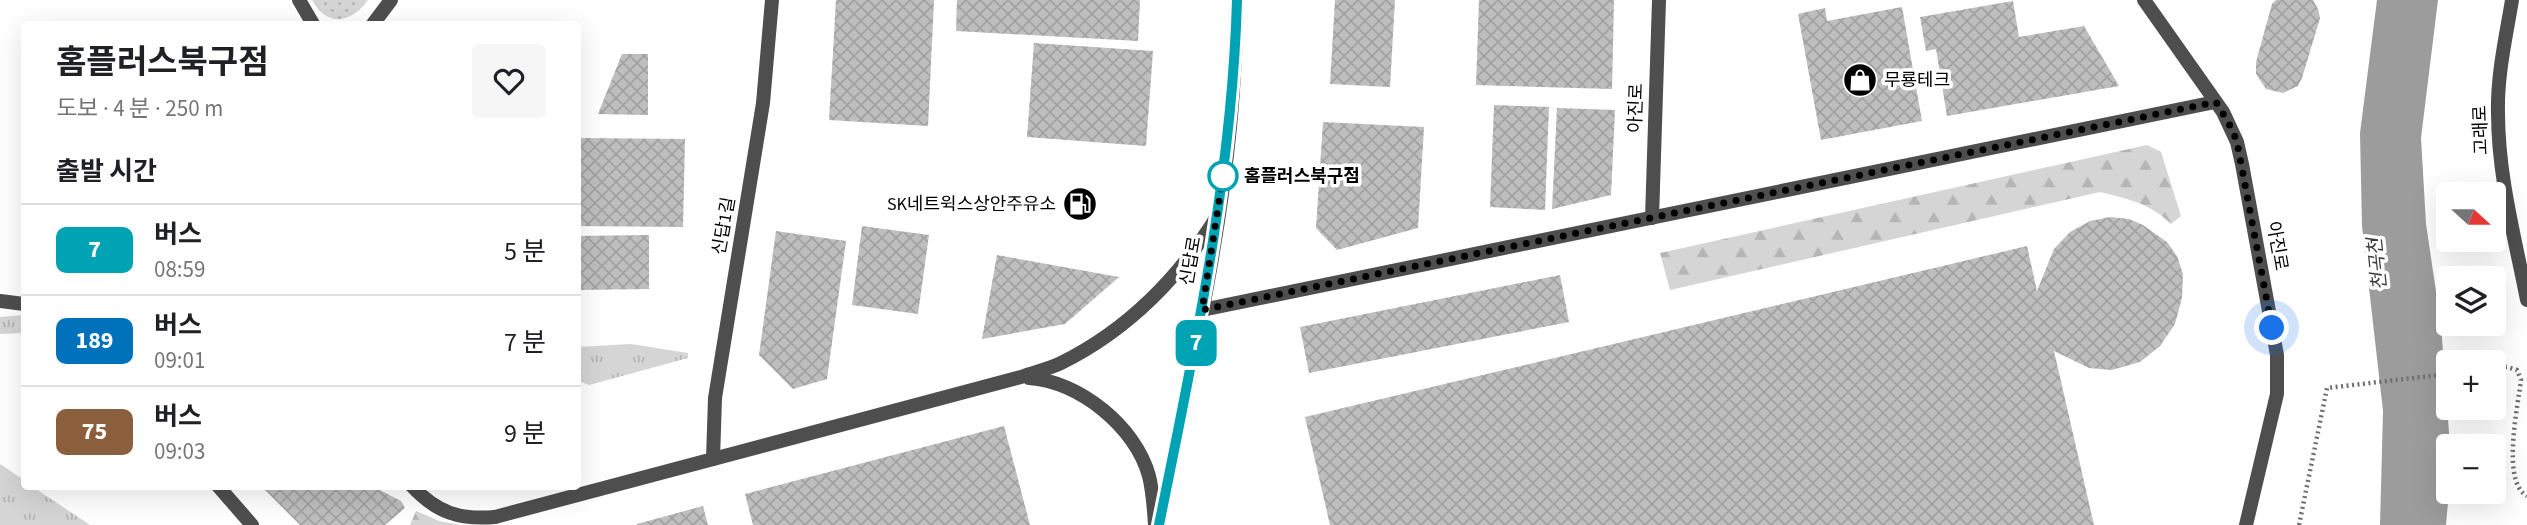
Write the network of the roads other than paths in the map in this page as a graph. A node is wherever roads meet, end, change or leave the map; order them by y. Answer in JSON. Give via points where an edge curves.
{"nodes":[{"id":1,"x":299,"y":0,"type":"edge"},
{"id":2,"x":391,"y":0,"type":"edge"},
{"id":3,"x":772,"y":0,"type":"edge"},
{"id":4,"x":1237,"y":0,"type":"edge"},
{"id":5,"x":1659,"y":0,"type":"edge"},
{"id":6,"x":2144,"y":0,"type":"edge"},
{"id":7,"x":2512,"y":0,"type":"edge"},
{"id":8,"x":311,"y":21,"type":"edge"},
{"id":9,"x":375,"y":21,"type":"edge"},
{"id":10,"x":2216,"y":102,"type":"junction"},
{"id":11,"x":1219,"y":213,"type":"junction"},
{"id":12,"x":1652,"y":218,"type":"junction"},
{"id":13,"x":2527,"y":300,"type":"edge"},
{"id":14,"x":0,"y":301,"type":"edge"},
{"id":15,"x":21,"y":304,"type":"edge"},
{"id":16,"x":1202,"y":310,"type":"junction"},
{"id":17,"x":1021,"y":377,"type":"junction"},
{"id":18,"x":713,"y":458,"type":"junction"},
{"id":19,"x":221,"y":490,"type":"edge"},
{"id":20,"x":416,"y":490,"type":"edge"},
{"id":21,"x":252,"y":525,"type":"edge"},
{"id":22,"x":1157,"y":525,"type":"edge"},
{"id":23,"x":2246,"y":525,"type":"edge"}],
"edges":[{"from":1,"to":8,"type":"street"},
{"from":2,"to":9,"type":"street"},
{"from":3,"to":18,"type":"street","name":"신답1길","via":[[763,103],[715,398]]},
{"from":4,"to":11,"type":"street","name":"신답로","via":[[1230,128]]},
{"from":5,"to":12,"type":"street","name":"아진로"},
{"from":6,"to":10,"type":"street","name":"아진로"},
{"from":7,"to":13,"type":"street","name":"고래로","via":[[2501,63],[2500,156]]},
{"from":10,"to":12,"type":"street"},
{"from":10,"to":23,"type":"street","name":"아진로","via":[[2237,142],[2277,355],[2277,394]]},
{"from":11,"to":16,"type":"street","name":"신답로"},
{"from":11,"to":17,"type":"street","via":[[1190,259],[1146,305],[1082,351]]},
{"from":12,"to":16,"type":"street"},
{"from":14,"to":15,"type":"street"},
{"from":16,"to":22,"type":"street","name":"신답로"},
{"from":17,"to":18,"type":"street"},
{"from":17,"to":22,"type":"street","via":[[1062,384],[1120,427],[1149,475]]},
{"from":18,"to":20,"type":"street","via":[[495,517],[471,519],[444,511]]},
{"from":19,"to":21,"type":"street"}]}
